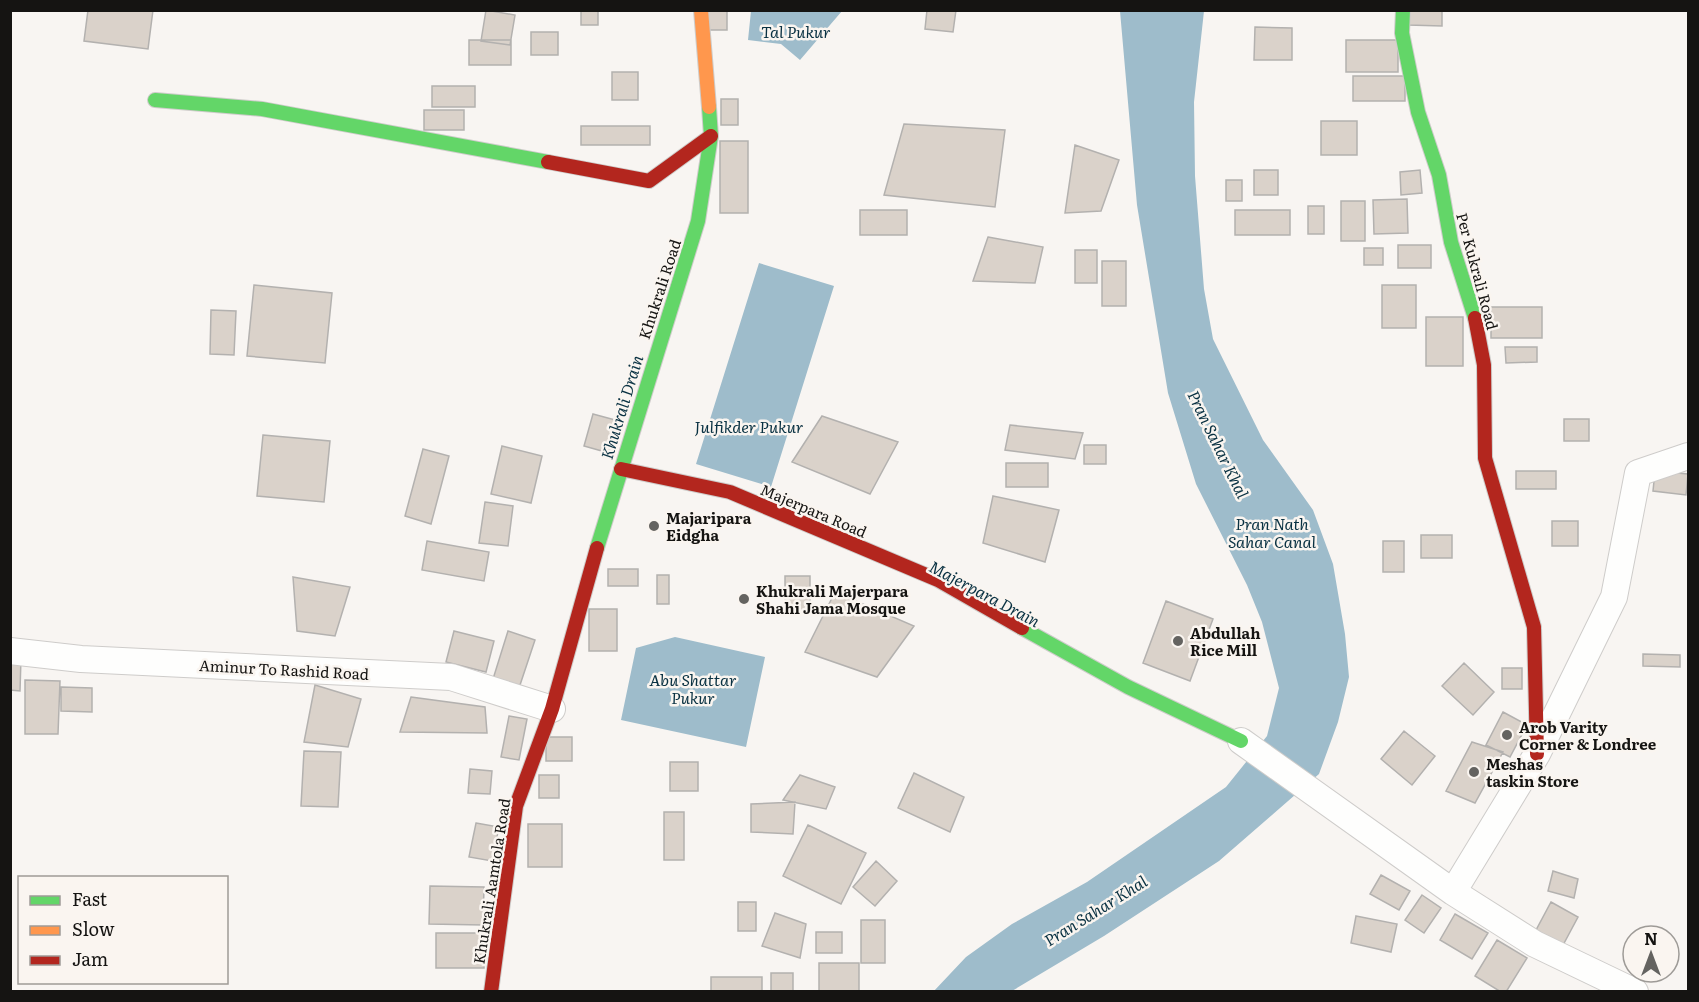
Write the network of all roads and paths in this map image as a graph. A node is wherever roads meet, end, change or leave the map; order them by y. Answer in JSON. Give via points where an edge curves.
{"nodes":[{"id":1,"x":701,"y":10,"type":"edge"},
{"id":2,"x":1403,"y":10,"type":"edge"},
{"id":3,"x":155,"y":100,"type":"dead end"},
{"id":4,"x":711,"y":136,"type":"junction"},
{"id":5,"x":1689,"y":456,"type":"edge"},
{"id":6,"x":621,"y":469,"type":"junction"},
{"id":7,"x":10,"y":651,"type":"edge"},
{"id":8,"x":547,"y":707,"type":"junction"},
{"id":9,"x":1241,"y":741,"type":"joint"},
{"id":10,"x":1538,"y":754,"type":"junction"},
{"id":11,"x":1453,"y":892,"type":"junction"},
{"id":12,"x":491,"y":992,"type":"edge"},
{"id":13,"x":1635,"y":992,"type":"edge"}],
"edges":[{"from":1,"to":4,"type":"street","name":"Khukrali Road"},
{"from":2,"to":10,"type":"street","name":"Per Kukrali Road","via":[[1402,33],[1418,112],[1439,175],[1451,242],[1472,302],[1484,365],[1485,458],[1534,627]]},
{"from":3,"to":4,"type":"street","via":[[262,109],[649,181]]},
{"from":4,"to":6,"type":"street","name":"Khukrali Road","via":[[698,221]]},
{"from":5,"to":10,"type":"street","via":[[1638,473],[1614,597]]},
{"from":6,"to":8,"type":"street","name":"Khukrali Road"},
{"from":6,"to":9,"type":"street","name":"Majerpara Road","via":[[730,492],[938,580],[1128,687]]},
{"from":7,"to":8,"type":"street","name":"Aminur To Rashid Road","via":[[81,659],[451,677]]},
{"from":8,"to":12,"type":"street","name":"Khukrali Aamtola Road","via":[[516,806]]},
{"from":9,"to":11,"type":"street"},
{"from":10,"to":11,"type":"street"},
{"from":11,"to":13,"type":"street","via":[[1535,944]]}]}
